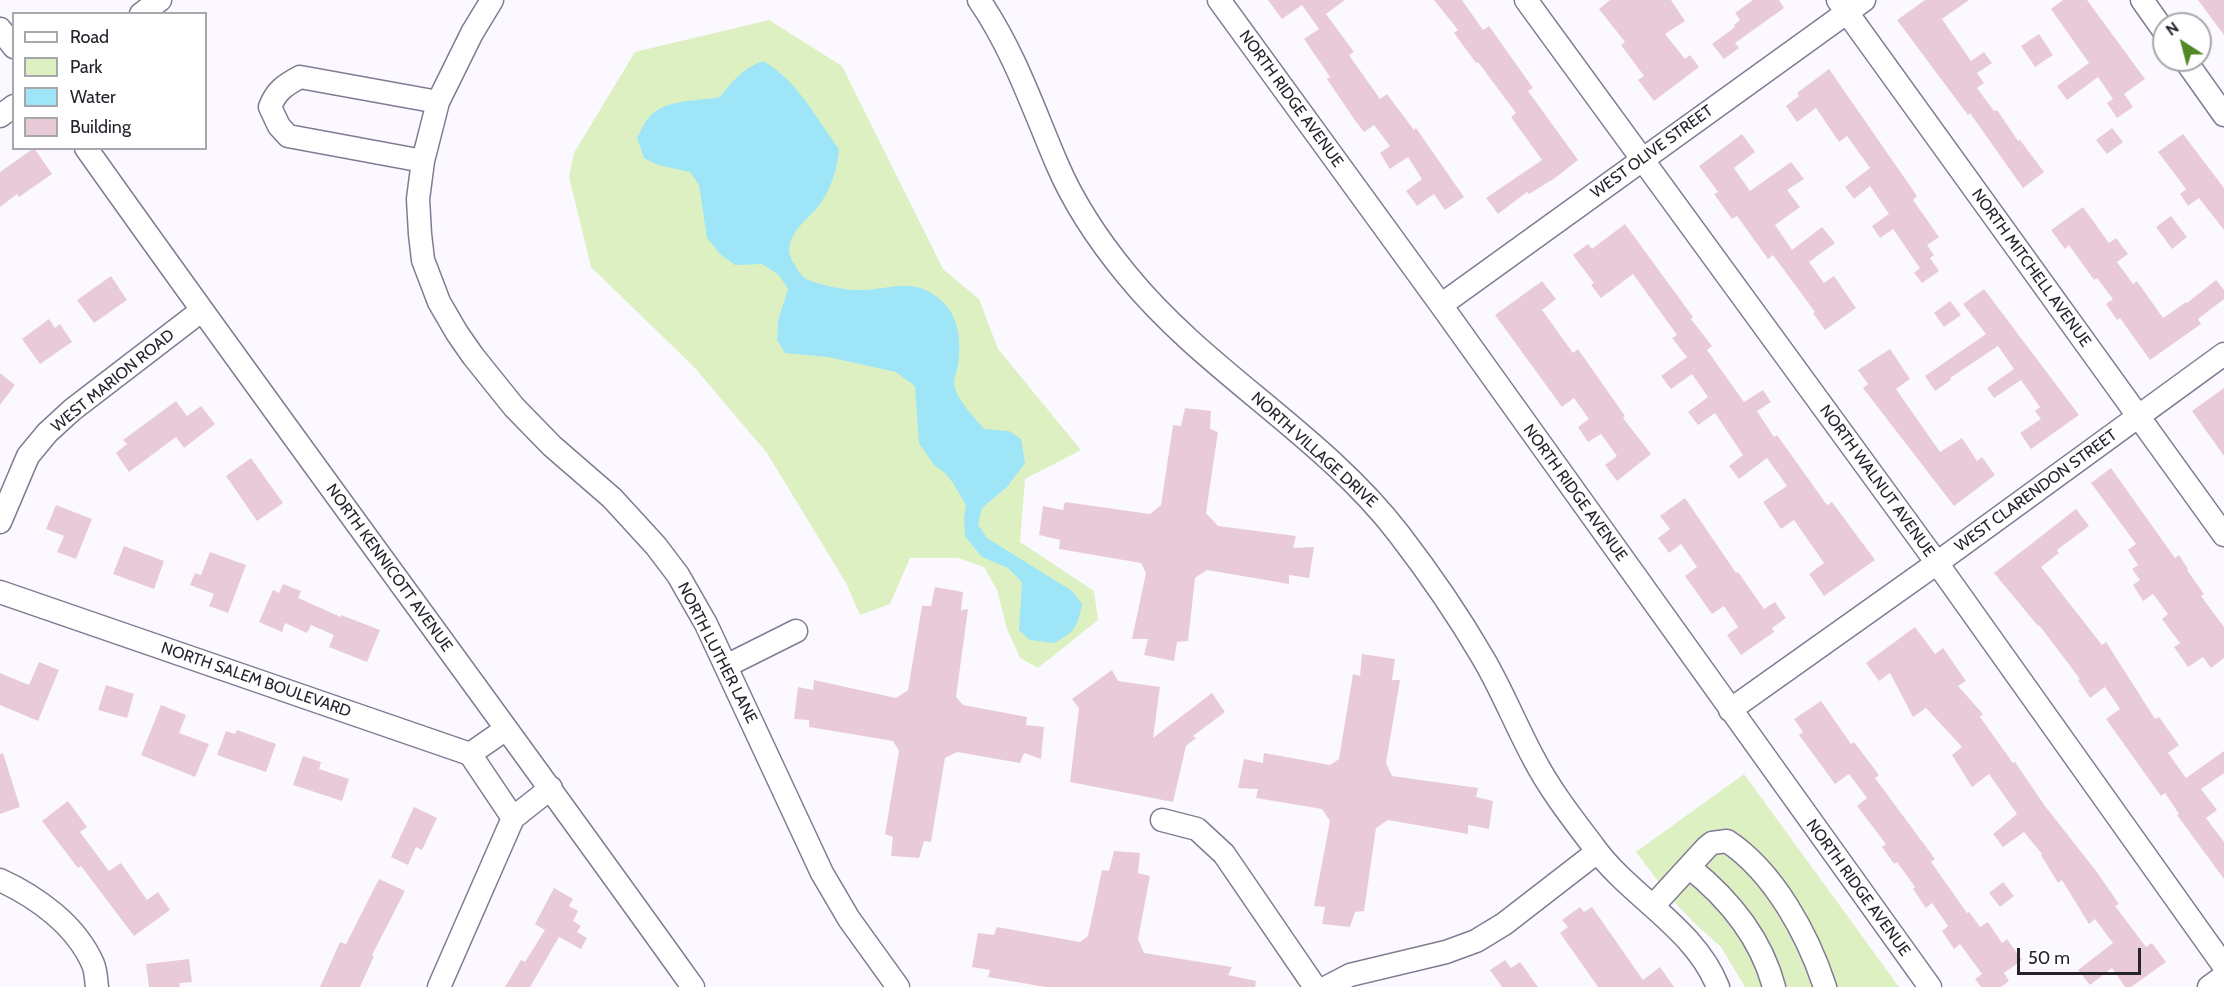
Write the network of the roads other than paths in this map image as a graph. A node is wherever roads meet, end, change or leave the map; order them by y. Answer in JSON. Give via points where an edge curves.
{"nodes":[{"id":1,"x":160,"y":0,"type":"edge"},
{"id":2,"x":492,"y":0,"type":"edge"},
{"id":3,"x":979,"y":0,"type":"edge"},
{"id":4,"x":1219,"y":0,"type":"edge"},
{"id":5,"x":1526,"y":0,"type":"edge"},
{"id":6,"x":2142,"y":0,"type":"edge"},
{"id":7,"x":1850,"y":4,"type":"edge"},
{"id":8,"x":144,"y":12,"type":"edge"},
{"id":9,"x":2152,"y":14,"type":"edge"},
{"id":10,"x":0,"y":29,"type":"edge"},
{"id":11,"x":12,"y":44,"type":"edge"},
{"id":12,"x":2194,"y":72,"type":"edge"},
{"id":13,"x":438,"y":102,"type":"junction"},
{"id":14,"x":2224,"y":115,"type":"edge"},
{"id":15,"x":87,"y":150,"type":"edge"},
{"id":16,"x":1642,"y":159,"type":"junction"},
{"id":17,"x":423,"y":161,"type":"junction"},
{"id":18,"x":1441,"y":305,"type":"junction"},
{"id":19,"x":201,"y":311,"type":"junction"},
{"id":20,"x":2224,"y":354,"type":"edge"},
{"id":21,"x":2138,"y":416,"type":"junction"},
{"id":22,"x":0,"y":522,"type":"edge"},
{"id":23,"x":2224,"y":535,"type":"edge"},
{"id":24,"x":1937,"y":563,"type":"junction"},
{"id":25,"x":0,"y":592,"type":"edge"},
{"id":26,"x":796,"y":631,"type":"dead end"},
{"id":27,"x":726,"y":666,"type":"junction"},
{"id":28,"x":1731,"y":710,"type":"junction"},
{"id":29,"x":506,"y":729,"type":"junction"},
{"id":30,"x":470,"y":754,"type":"junction"},
{"id":31,"x":551,"y":788,"type":"junction"},
{"id":32,"x":513,"y":818,"type":"junction"},
{"id":33,"x":1162,"y":820,"type":"dead end"},
{"id":34,"x":1597,"y":852,"type":"junction"},
{"id":35,"x":1689,"y":867,"type":"junction"},
{"id":36,"x":0,"y":880,"type":"edge"},
{"id":37,"x":1653,"y":906,"type":"junction"},
{"id":38,"x":2224,"y":966,"type":"edge"},
{"id":39,"x":2224,"y":976,"type":"edge"},
{"id":40,"x":97,"y":987,"type":"edge"},
{"id":41,"x":439,"y":987,"type":"edge"},
{"id":42,"x":693,"y":987,"type":"edge"},
{"id":43,"x":898,"y":987,"type":"edge"},
{"id":44,"x":1315,"y":987,"type":"edge"},
{"id":45,"x":1327,"y":987,"type":"edge"},
{"id":46,"x":1718,"y":987,"type":"edge"},
{"id":47,"x":1774,"y":987,"type":"edge"},
{"id":48,"x":1825,"y":987,"type":"edge"},
{"id":49,"x":1930,"y":987,"type":"edge"},
{"id":50,"x":2209,"y":987,"type":"edge"}],
"edges":[{"from":1,"to":8,"type":"street"},
{"from":2,"to":13,"type":"street","name":"NORTH LUTHER LANE"},
{"from":3,"to":34,"type":"street","name":"NORTH VILLAGE DRIVE","via":[[1019,70],[1058,167],[1106,248],[1172,323],[1333,464],[1399,534],[1485,660],[1535,762]]},
{"from":4,"to":18,"type":"street","name":"NORTH RIDGE AVENUE"},
{"from":5,"to":16,"type":"street","name":"NORTH WALNUT AVENUE"},
{"from":6,"to":9,"type":"street"},
{"from":7,"to":16,"type":"street","name":"WEST OLIVE STREET"},
{"from":7,"to":21,"type":"street","name":"NORTH MITCHELL AVENUE"},
{"from":10,"to":11,"type":"street"},
{"from":12,"to":14,"type":"street"},
{"from":13,"to":17,"type":"street","name":"NORTH LUTHER LANE"},
{"from":13,"to":17,"type":"street","via":[[300,77],[275,94],[270,107],[288,136]]},
{"from":15,"to":19,"type":"street","name":"NORTH KENNICOTT AVENUE"},
{"from":16,"to":18,"type":"street","name":"WEST OLIVE STREET"},
{"from":16,"to":24,"type":"street","name":"NORTH WALNUT AVENUE"},
{"from":17,"to":27,"type":"street","name":"NORTH LUTHER LANE","via":[[418,199],[423,260],[439,302],[457,333],[531,426],[612,498],[656,546],[690,594]]},
{"from":18,"to":28,"type":"street","name":"NORTH RIDGE AVENUE"},
{"from":19,"to":22,"type":"street","name":"WEST MARION ROAD","via":[[72,410],[48,433],[28,456]]},
{"from":19,"to":29,"type":"street","name":"NORTH KENNICOTT AVENUE"},
{"from":20,"to":21,"type":"street","name":"WEST CLARENDON STREET"},
{"from":21,"to":23,"type":"street","name":"NORTH MITCHELL AVENUE"},
{"from":21,"to":24,"type":"street","name":"WEST CLARENDON STREET"},
{"from":24,"to":28,"type":"street","name":"WEST CLARENDON STREET"},
{"from":24,"to":38,"type":"street","name":"NORTH WALNUT AVENUE"},
{"from":25,"to":30,"type":"street","name":"NORTH SALEM BOULEVARD"},
{"from":26,"to":27,"type":"street"},
{"from":27,"to":43,"type":"street","name":"NORTH LUTHER LANE","via":[[832,891]]},
{"from":28,"to":49,"type":"street","name":"NORTH RIDGE AVENUE"},
{"from":29,"to":30,"type":"street"},
{"from":29,"to":31,"type":"street","name":"NORTH KENNICOTT AVENUE"},
{"from":30,"to":32,"type":"street"},
{"from":31,"to":32,"type":"street"},
{"from":31,"to":42,"type":"street","name":"NORTH KENNICOTT AVENUE"},
{"from":32,"to":41,"type":"street"},
{"from":33,"to":44,"type":"street","via":[[1197,829],[1224,854]]},
{"from":34,"to":37,"type":"street","name":"NORTH VILLAGE DRIVE"},
{"from":34,"to":45,"type":"street","via":[[1476,941],[1350,975]]},
{"from":35,"to":37,"type":"street"},
{"from":35,"to":47,"type":"street","via":[[1744,924],[1765,957]]},
{"from":35,"to":48,"type":"street","via":[[1712,843],[1733,844],[1783,897],[1799,924]]},
{"from":36,"to":40,"type":"street","via":[[21,890],[65,924],[94,966]]},
{"from":37,"to":46,"type":"street","name":"NORTH VILLAGE DRIVE","via":[[1690,943]]},
{"from":39,"to":50,"type":"street"}]}
